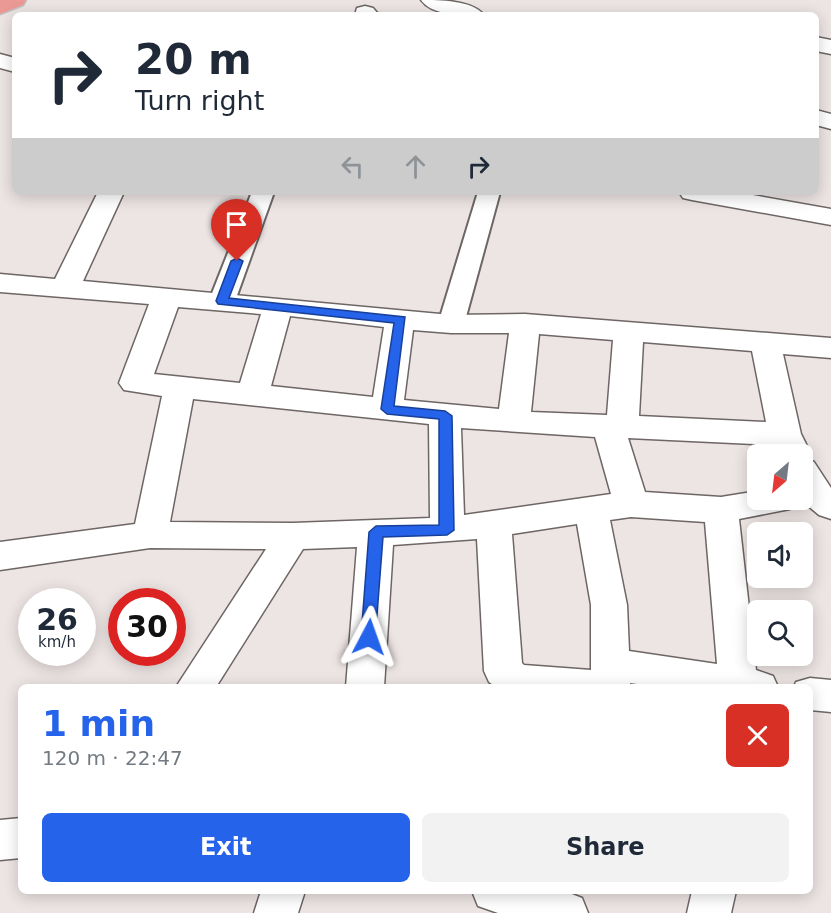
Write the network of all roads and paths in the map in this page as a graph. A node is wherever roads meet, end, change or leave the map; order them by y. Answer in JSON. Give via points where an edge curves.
{"nodes":[{"id":1,"x":15,"y":0,"type":"edge"},
{"id":2,"x":432,"y":0,"type":"edge"},
{"id":3,"x":0,"y":8,"type":"edge"},
{"id":4,"x":465,"y":12,"type":"edge"},
{"id":5,"x":110,"y":195,"type":"edge"},
{"id":6,"x":262,"y":195,"type":"edge"},
{"id":7,"x":488,"y":195,"type":"edge"},
{"id":8,"x":708,"y":195,"type":"edge"},
{"id":9,"x":831,"y":218,"type":"edge"},
{"id":10,"x":0,"y":284,"type":"edge"},
{"id":11,"x":65,"y":288,"type":"junction"},
{"id":12,"x":166,"y":296,"type":"junction"},
{"id":13,"x":222,"y":301,"type":"junction"},
{"id":14,"x":278,"y":306,"type":"junction"},
{"id":15,"x":400,"y":320,"type":"junction"},
{"id":16,"x":525,"y":323,"type":"junction"},
{"id":17,"x":451,"y":324,"type":"junction"},
{"id":18,"x":629,"y":332,"type":"junction"},
{"id":19,"x":766,"y":344,"type":"junction"},
{"id":20,"x":831,"y":348,"type":"edge"},
{"id":21,"x":179,"y":388,"type":"junction"},
{"id":22,"x":254,"y":394,"type":"junction"},
{"id":23,"x":387,"y":409,"type":"junction"},
{"id":24,"x":445,"y":416,"type":"junction"},
{"id":25,"x":514,"y":422,"type":"junction"},
{"id":26,"x":615,"y":427,"type":"junction"},
{"id":27,"x":790,"y":444,"type":"edge"},
{"id":28,"x":631,"y":504,"type":"junction"},
{"id":29,"x":747,"y":505,"type":"edge"},
{"id":30,"x":591,"y":509,"type":"junction"},
{"id":31,"x":721,"y":510,"type":"junction"},
{"id":32,"x":494,"y":523,"type":"junction"},
{"id":33,"x":447,"y":530,"type":"junction"},
{"id":34,"x":376,"y":532,"type":"junction"},
{"id":35,"x":150,"y":535,"type":"junction"},
{"id":36,"x":293,"y":536,"type":"junction"},
{"id":37,"x":0,"y":556,"type":"edge"},
{"id":38,"x":611,"y":679,"type":"edge"},
{"id":39,"x":197,"y":684,"type":"edge"},
{"id":40,"x":365,"y":684,"type":"edge"},
{"id":41,"x":707,"y":684,"type":"edge"},
{"id":42,"x":746,"y":684,"type":"edge"},
{"id":43,"x":813,"y":694,"type":"edge"},
{"id":44,"x":831,"y":696,"type":"edge"},
{"id":45,"x":18,"y":838,"type":"edge"},
{"id":46,"x":0,"y":840,"type":"edge"},
{"id":47,"x":282,"y":894,"type":"edge"},
{"id":48,"x":504,"y":894,"type":"edge"},
{"id":49,"x":569,"y":894,"type":"edge"},
{"id":50,"x":713,"y":894,"type":"edge"},
{"id":51,"x":276,"y":913,"type":"edge"},
{"id":52,"x":565,"y":913,"type":"edge"},
{"id":53,"x":709,"y":913,"type":"edge"}],
"edges":[{"from":1,"to":3,"type":"main road"},
{"from":2,"to":4,"type":"street"},
{"from":5,"to":11,"type":"street"},
{"from":6,"to":13,"type":"lane"},
{"from":7,"to":17,"type":"lane"},
{"from":8,"to":9,"type":"street"},
{"from":10,"to":11,"type":"street"},
{"from":11,"to":12,"type":"street"},
{"from":12,"to":13,"type":"street"},
{"from":12,"to":21,"type":"street","via":[[135,383]]},
{"from":13,"to":14,"type":"street"},
{"from":14,"to":15,"type":"street"},
{"from":14,"to":22,"type":"street"},
{"from":15,"to":17,"type":"street"},
{"from":15,"to":23,"type":"street"},
{"from":16,"to":17,"type":"street"},
{"from":16,"to":18,"type":"street"},
{"from":16,"to":25,"type":"street"},
{"from":18,"to":19,"type":"street"},
{"from":18,"to":26,"type":"street"},
{"from":19,"to":20,"type":"street"},
{"from":19,"to":27,"type":"street"},
{"from":21,"to":22,"type":"street"},
{"from":21,"to":35,"type":"street"},
{"from":22,"to":23,"type":"street"},
{"from":23,"to":24,"type":"street"},
{"from":24,"to":25,"type":"street"},
{"from":24,"to":33,"type":"street"},
{"from":25,"to":26,"type":"street"},
{"from":26,"to":27,"type":"street"},
{"from":26,"to":28,"type":"street"},
{"from":28,"to":30,"type":"street"},
{"from":28,"to":31,"type":"street"},
{"from":29,"to":31,"type":"street"},
{"from":30,"to":32,"type":"street"},
{"from":30,"to":38,"type":"street","via":[[609,605]]},
{"from":31,"to":42,"type":"street"},
{"from":32,"to":33,"type":"street"},
{"from":32,"to":38,"type":"street","via":[[503,671],[524,681]]},
{"from":33,"to":34,"type":"street"},
{"from":34,"to":36,"type":"street"},
{"from":34,"to":40,"type":"street"},
{"from":35,"to":36,"type":"street"},
{"from":35,"to":37,"type":"street"},
{"from":36,"to":39,"type":"street"},
{"from":38,"to":41,"type":"street"},
{"from":43,"to":44,"type":"street"},
{"from":45,"to":46,"type":"street"},
{"from":47,"to":51,"type":"street"},
{"from":48,"to":52,"type":"street"},
{"from":49,"to":52,"type":"street"},
{"from":50,"to":53,"type":"street"}]}
